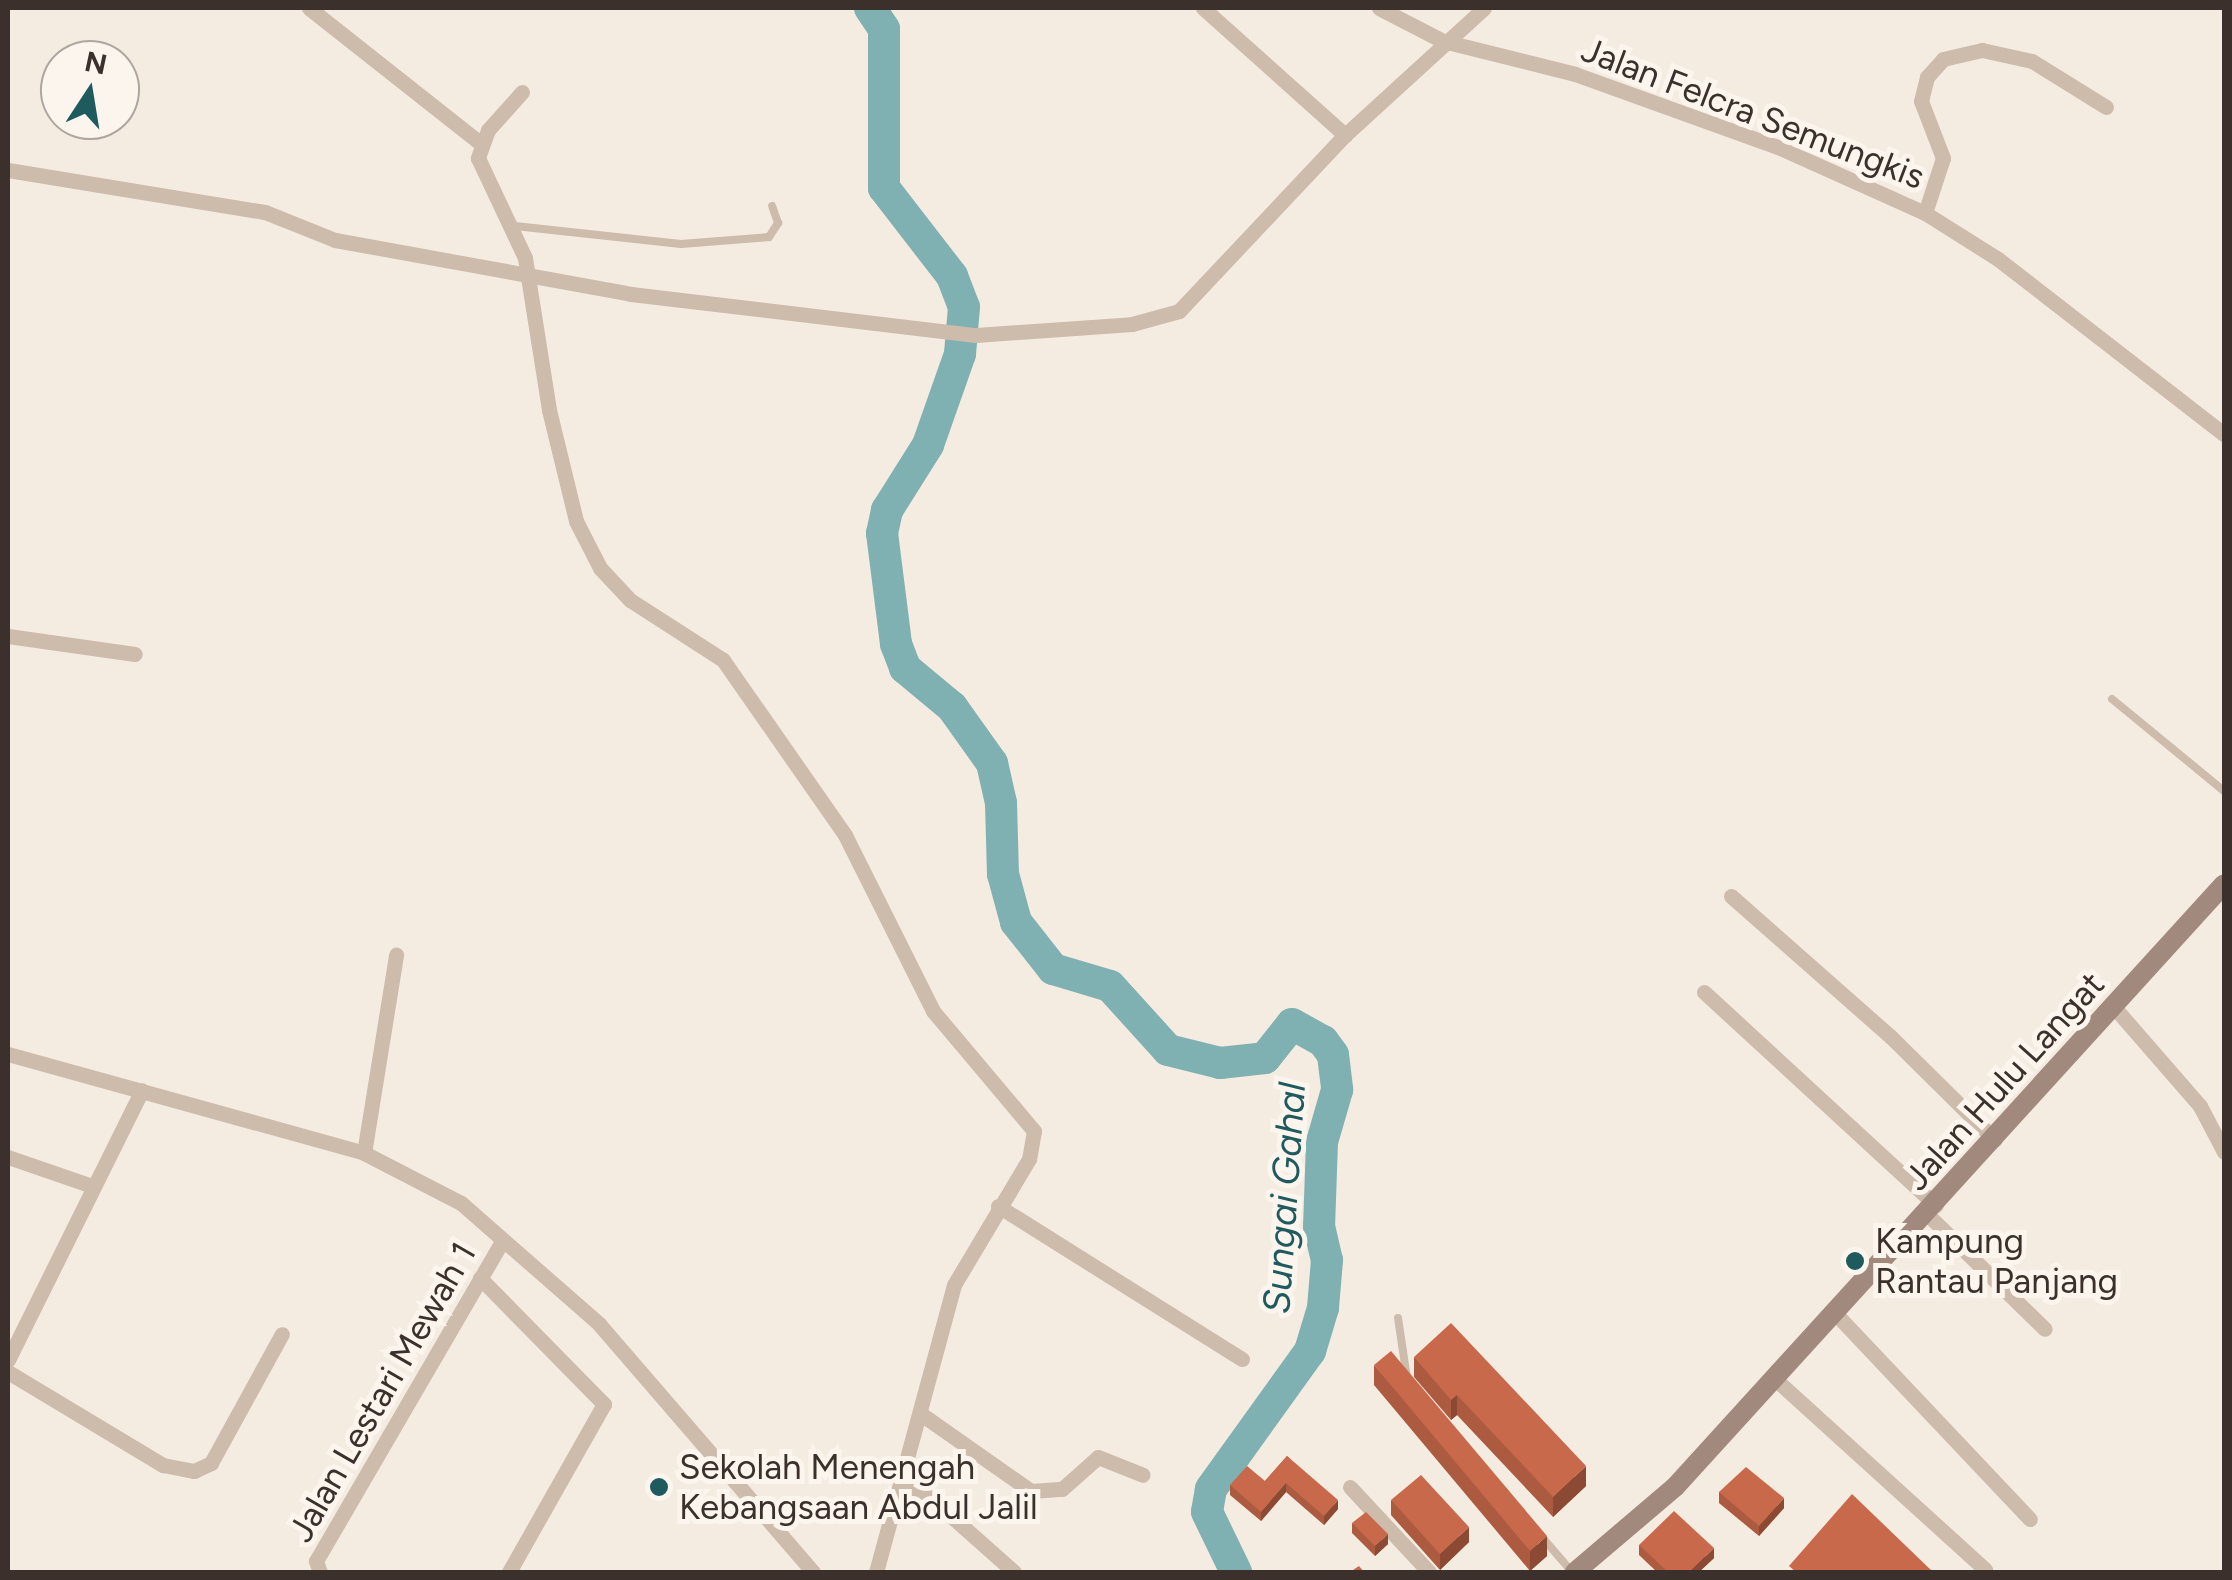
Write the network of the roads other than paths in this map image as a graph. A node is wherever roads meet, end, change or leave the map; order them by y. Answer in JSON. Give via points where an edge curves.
{"nodes":[{"id":1,"x":309,"y":8,"type":"edge"},
{"id":2,"x":1203,"y":8,"type":"edge"},
{"id":3,"x":1379,"y":8,"type":"edge"},
{"id":4,"x":1484,"y":8,"type":"edge"},
{"id":5,"x":1443,"y":41,"type":"junction"},
{"id":6,"x":522,"y":92,"type":"dead end"},
{"id":7,"x":2106,"y":107,"type":"dead end"},
{"id":8,"x":1344,"y":135,"type":"junction"},
{"id":9,"x":481,"y":144,"type":"junction"},
{"id":10,"x":8,"y":170,"type":"edge"},
{"id":11,"x":772,"y":206,"type":"dead end"},
{"id":12,"x":1925,"y":213,"type":"junction"},
{"id":13,"x":514,"y":226,"type":"junction"},
{"id":14,"x":528,"y":273,"type":"junction"},
{"id":15,"x":2224,"y":434,"type":"edge"},
{"id":16,"x":8,"y":636,"type":"edge"},
{"id":17,"x":135,"y":654,"type":"dead end"},
{"id":18,"x":2112,"y":698,"type":"dead end"},
{"id":19,"x":2224,"y":791,"type":"edge"},
{"id":20,"x":2224,"y":884,"type":"edge"},
{"id":21,"x":1731,"y":896,"type":"dead end"},
{"id":22,"x":396,"y":955,"type":"dead end"},
{"id":23,"x":1704,"y":992,"type":"dead end"},
{"id":24,"x":2114,"y":1007,"type":"junction"},
{"id":25,"x":8,"y":1054,"type":"edge"},
{"id":26,"x":142,"y":1090,"type":"junction"},
{"id":27,"x":1994,"y":1140,"type":"junction"},
{"id":28,"x":2224,"y":1152,"type":"edge"},
{"id":29,"x":364,"y":1153,"type":"junction"},
{"id":30,"x":8,"y":1158,"type":"edge"},
{"id":31,"x":92,"y":1186,"type":"junction"},
{"id":32,"x":998,"y":1206,"type":"junction"},
{"id":33,"x":1932,"y":1210,"type":"junction"},
{"id":34,"x":502,"y":1240,"type":"junction"},
{"id":35,"x":480,"y":1278,"type":"junction"},
{"id":36,"x":1834,"y":1312,"type":"junction"},
{"id":37,"x":1398,"y":1318,"type":"dead end"},
{"id":38,"x":2044,"y":1328,"type":"dead end"},
{"id":39,"x":282,"y":1334,"type":"dead end"},
{"id":40,"x":13,"y":1336,"type":"edge"},
{"id":41,"x":1242,"y":1359,"type":"dead end"},
{"id":42,"x":8,"y":1360,"type":"edge"},
{"id":43,"x":8,"y":1372,"type":"edge"},
{"id":44,"x":1774,"y":1378,"type":"junction"},
{"id":45,"x":1420,"y":1395,"type":"edge"},
{"id":46,"x":921,"y":1414,"type":"junction"},
{"id":47,"x":1144,"y":1474,"type":"dead end"},
{"id":48,"x":902,"y":1487,"type":"junction"},
{"id":49,"x":1350,"y":1487,"type":"dead end"},
{"id":50,"x":2030,"y":1519,"type":"dead end"},
{"id":51,"x":1534,"y":1528,"type":"edge"},
{"id":52,"x":1985,"y":1569,"type":"dead end"},
{"id":53,"x":1583,"y":1570,"type":"edge"},
{"id":54,"x":320,"y":1572,"type":"edge"},
{"id":55,"x":509,"y":1572,"type":"edge"},
{"id":56,"x":812,"y":1572,"type":"edge"},
{"id":57,"x":876,"y":1572,"type":"edge"},
{"id":58,"x":1014,"y":1572,"type":"edge"},
{"id":59,"x":1429,"y":1572,"type":"edge"}],
"edges":[{"from":1,"to":9,"type":"street"},
{"from":2,"to":8,"type":"street"},
{"from":3,"to":5,"type":"street","name":"Jalan Felcra Semungkis"},
{"from":4,"to":5,"type":"street"},
{"from":5,"to":8,"type":"street"},
{"from":5,"to":12,"type":"street","name":"Jalan Felcra Semungkis","via":[[1575,74],[1778,147]]},
{"from":6,"to":9,"type":"street"},
{"from":7,"to":12,"type":"street","via":[[2032,61],[1982,50],[1944,59],[1927,78],[1921,101],[1943,158]]},
{"from":8,"to":14,"type":"street","via":[[1166,319],[945,333],[631,294]]},
{"from":9,"to":13,"type":"street","via":[[480,169]]},
{"from":10,"to":14,"type":"street","via":[[265,212],[336,240]]},
{"from":11,"to":13,"type":"lane","via":[[778,223],[769,237],[681,244]]},
{"from":12,"to":15,"type":"street","name":"Jalan Felcra Semungkis","via":[[1998,258]]},
{"from":13,"to":14,"type":"street"},
{"from":14,"to":32,"type":"street","via":[[549,410],[576,522],[600,568],[630,600],[723,660],[860,861],[933,1011],[1028,1119],[1034,1131],[1029,1159]]},
{"from":16,"to":17,"type":"street"},
{"from":18,"to":19,"type":"lane"},
{"from":20,"to":24,"type":"street","name":"Jalan Hulu Langat"},
{"from":21,"to":27,"type":"street","via":[[1891,1037]]},
{"from":22,"to":29,"type":"street"},
{"from":23,"to":33,"type":"street"},
{"from":24,"to":27,"type":"street","name":"Jalan Hulu Langat"},
{"from":24,"to":28,"type":"street","via":[[2200,1106]]},
{"from":25,"to":26,"type":"street"},
{"from":26,"to":29,"type":"street"},
{"from":26,"to":31,"type":"street"},
{"from":27,"to":33,"type":"street","name":"Jalan Hulu Langat"},
{"from":29,"to":34,"type":"street","via":[[461,1202]]},
{"from":30,"to":31,"type":"street"},
{"from":31,"to":40,"type":"street"},
{"from":32,"to":41,"type":"street"},
{"from":32,"to":46,"type":"street","via":[[954,1285]]},
{"from":33,"to":36,"type":"street","name":"Jalan Hulu Langat"},
{"from":33,"to":38,"type":"street"},
{"from":34,"to":35,"type":"street","name":"Jalan Lestari Mewah 1"},
{"from":34,"to":56,"type":"street","via":[[599,1324]]},
{"from":35,"to":54,"type":"street","name":"Jalan Lestari Mewah 1","via":[[316,1562]]},
{"from":35,"to":55,"type":"street","via":[[604,1404]]},
{"from":36,"to":44,"type":"street","name":"Jalan Hulu Langat"},
{"from":36,"to":50,"type":"street"},
{"from":37,"to":45,"type":"lane","via":[[1408,1380]]},
{"from":39,"to":43,"type":"street","via":[[211,1463],[194,1472],[163,1465]]},
{"from":40,"to":42,"type":"street"},
{"from":44,"to":52,"type":"street"},
{"from":44,"to":53,"type":"street","name":"Jalan Hulu Langat","via":[[1675,1488]]},
{"from":46,"to":47,"type":"street","via":[[1032,1491],[1062,1489],[1098,1457]]},
{"from":46,"to":48,"type":"street"},
{"from":48,"to":57,"type":"street"},
{"from":48,"to":58,"type":"street","via":[[924,1492]]},
{"from":49,"to":59,"type":"street"},
{"from":51,"to":53,"type":"lane"}]}
